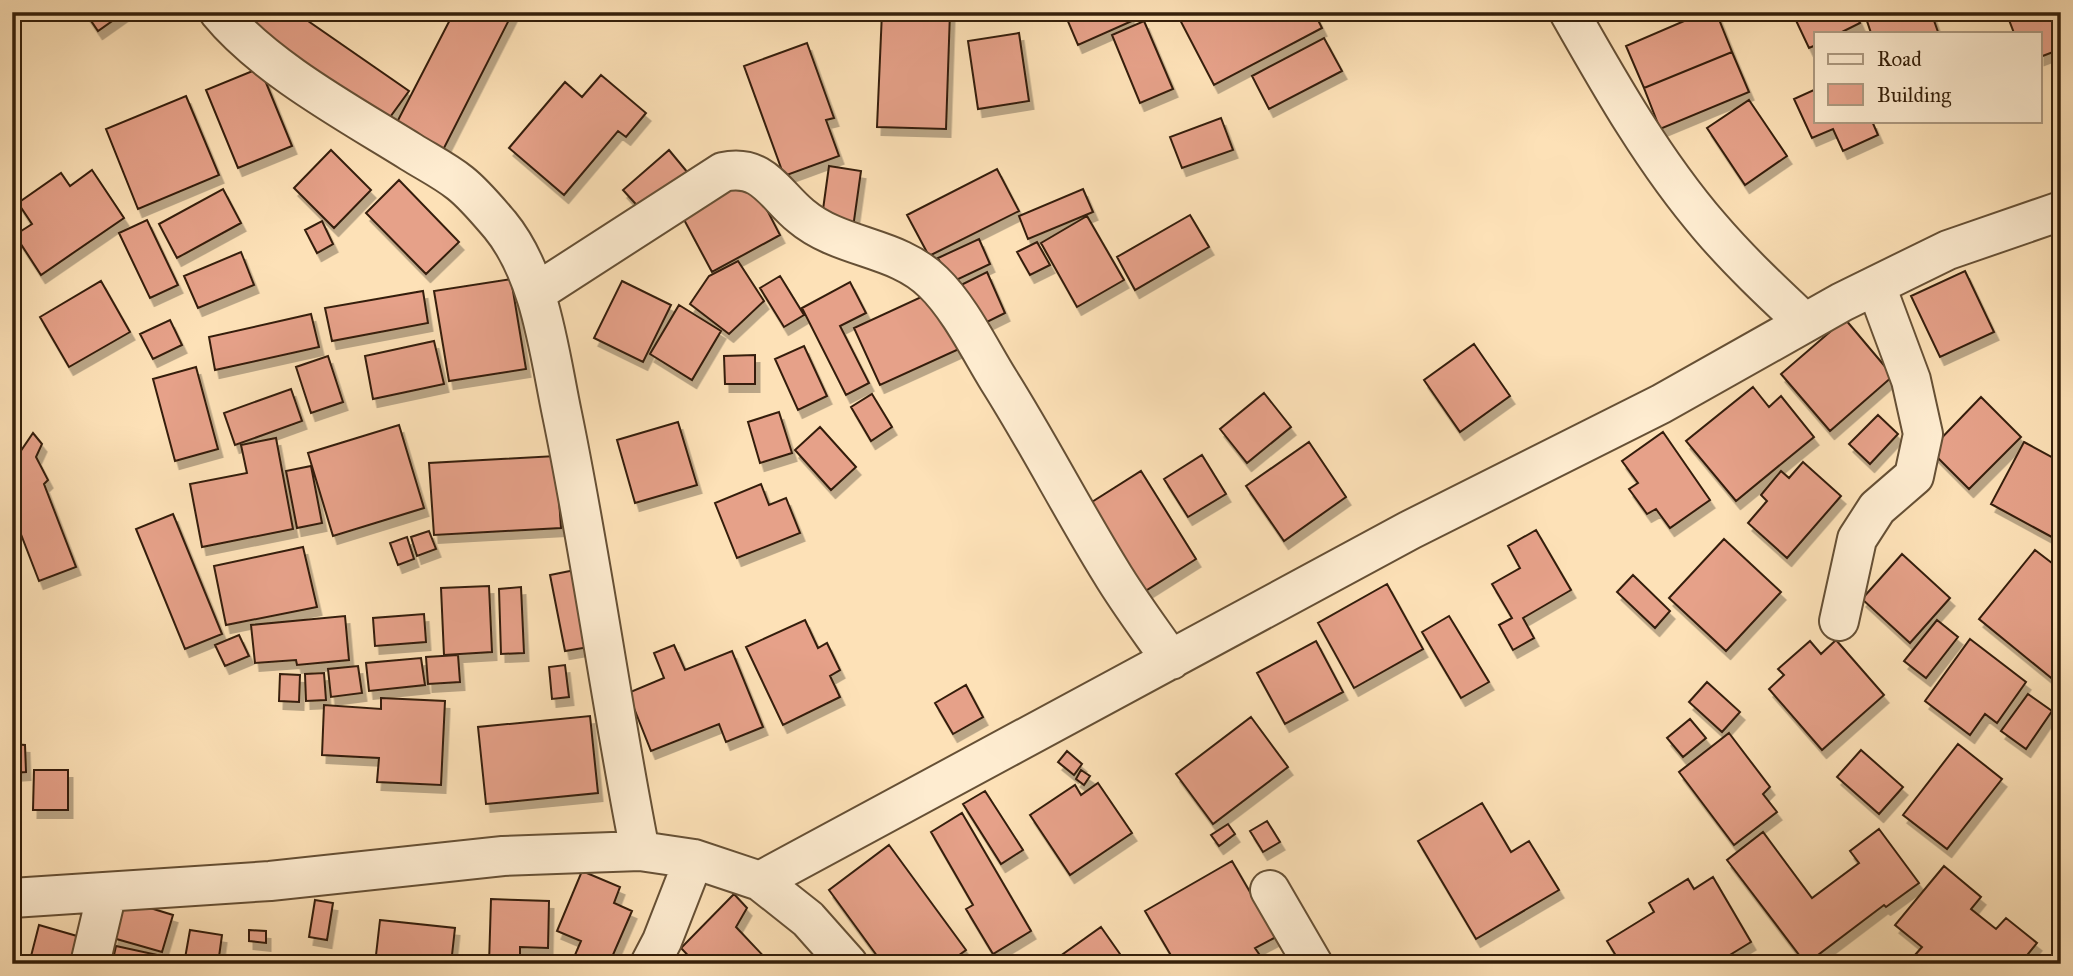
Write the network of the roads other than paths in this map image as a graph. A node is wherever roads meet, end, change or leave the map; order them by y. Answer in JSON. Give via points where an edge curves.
{"nodes":[{"id":1,"x":219,"y":12,"type":"edge"},
{"id":2,"x":1569,"y":12,"type":"edge"},
{"id":3,"x":2061,"y":211,"type":"edge"},
{"id":4,"x":1876,"y":286,"type":"junction"},
{"id":5,"x":537,"y":292,"type":"junction"},
{"id":6,"x":1804,"y":322,"type":"junction"},
{"id":7,"x":1839,"y":621,"type":"dead end"},
{"id":8,"x":1171,"y":660,"type":"junction"},
{"id":9,"x":640,"y":851,"type":"junction"},
{"id":10,"x":694,"y":859,"type":"junction"},
{"id":11,"x":760,"y":881,"type":"junction"},
{"id":12,"x":1270,"y":890,"type":"dead end"},
{"id":13,"x":107,"y":892,"type":"junction"},
{"id":14,"x":12,"y":898,"type":"edge"},
{"id":15,"x":90,"y":964,"type":"edge"},
{"id":16,"x":650,"y":964,"type":"edge"},
{"id":17,"x":848,"y":964,"type":"edge"},
{"id":18,"x":1313,"y":964,"type":"edge"}],
"edges":[{"from":1,"to":5,"type":"street","via":[[261,53],[306,85],[460,183],[501,227]]},
{"from":2,"to":6,"type":"street","via":[[1647,143],[1709,226]]},
{"from":3,"to":4,"type":"street","via":[[1948,250]]},
{"from":4,"to":6,"type":"street"},
{"from":4,"to":7,"type":"street","via":[[1911,380],[1923,434],[1914,476],[1877,508],[1857,539]]},
{"from":5,"to":8,"type":"street","via":[[723,172],[738,169],[757,174],[801,216],[828,233],[905,260],[933,282],[1017,409],[1111,573]]},
{"from":5,"to":9,"type":"street"},
{"from":6,"to":8,"type":"street","via":[[1661,404],[1410,530]]},
{"from":8,"to":11,"type":"street"},
{"from":9,"to":10,"type":"street"},
{"from":9,"to":13,"type":"street","via":[[503,856],[270,881]]},
{"from":10,"to":11,"type":"street"},
{"from":10,"to":16,"type":"street"},
{"from":11,"to":17,"type":"street","via":[[808,919]]},
{"from":12,"to":18,"type":"street"},
{"from":13,"to":14,"type":"street"},
{"from":13,"to":15,"type":"street"}]}
